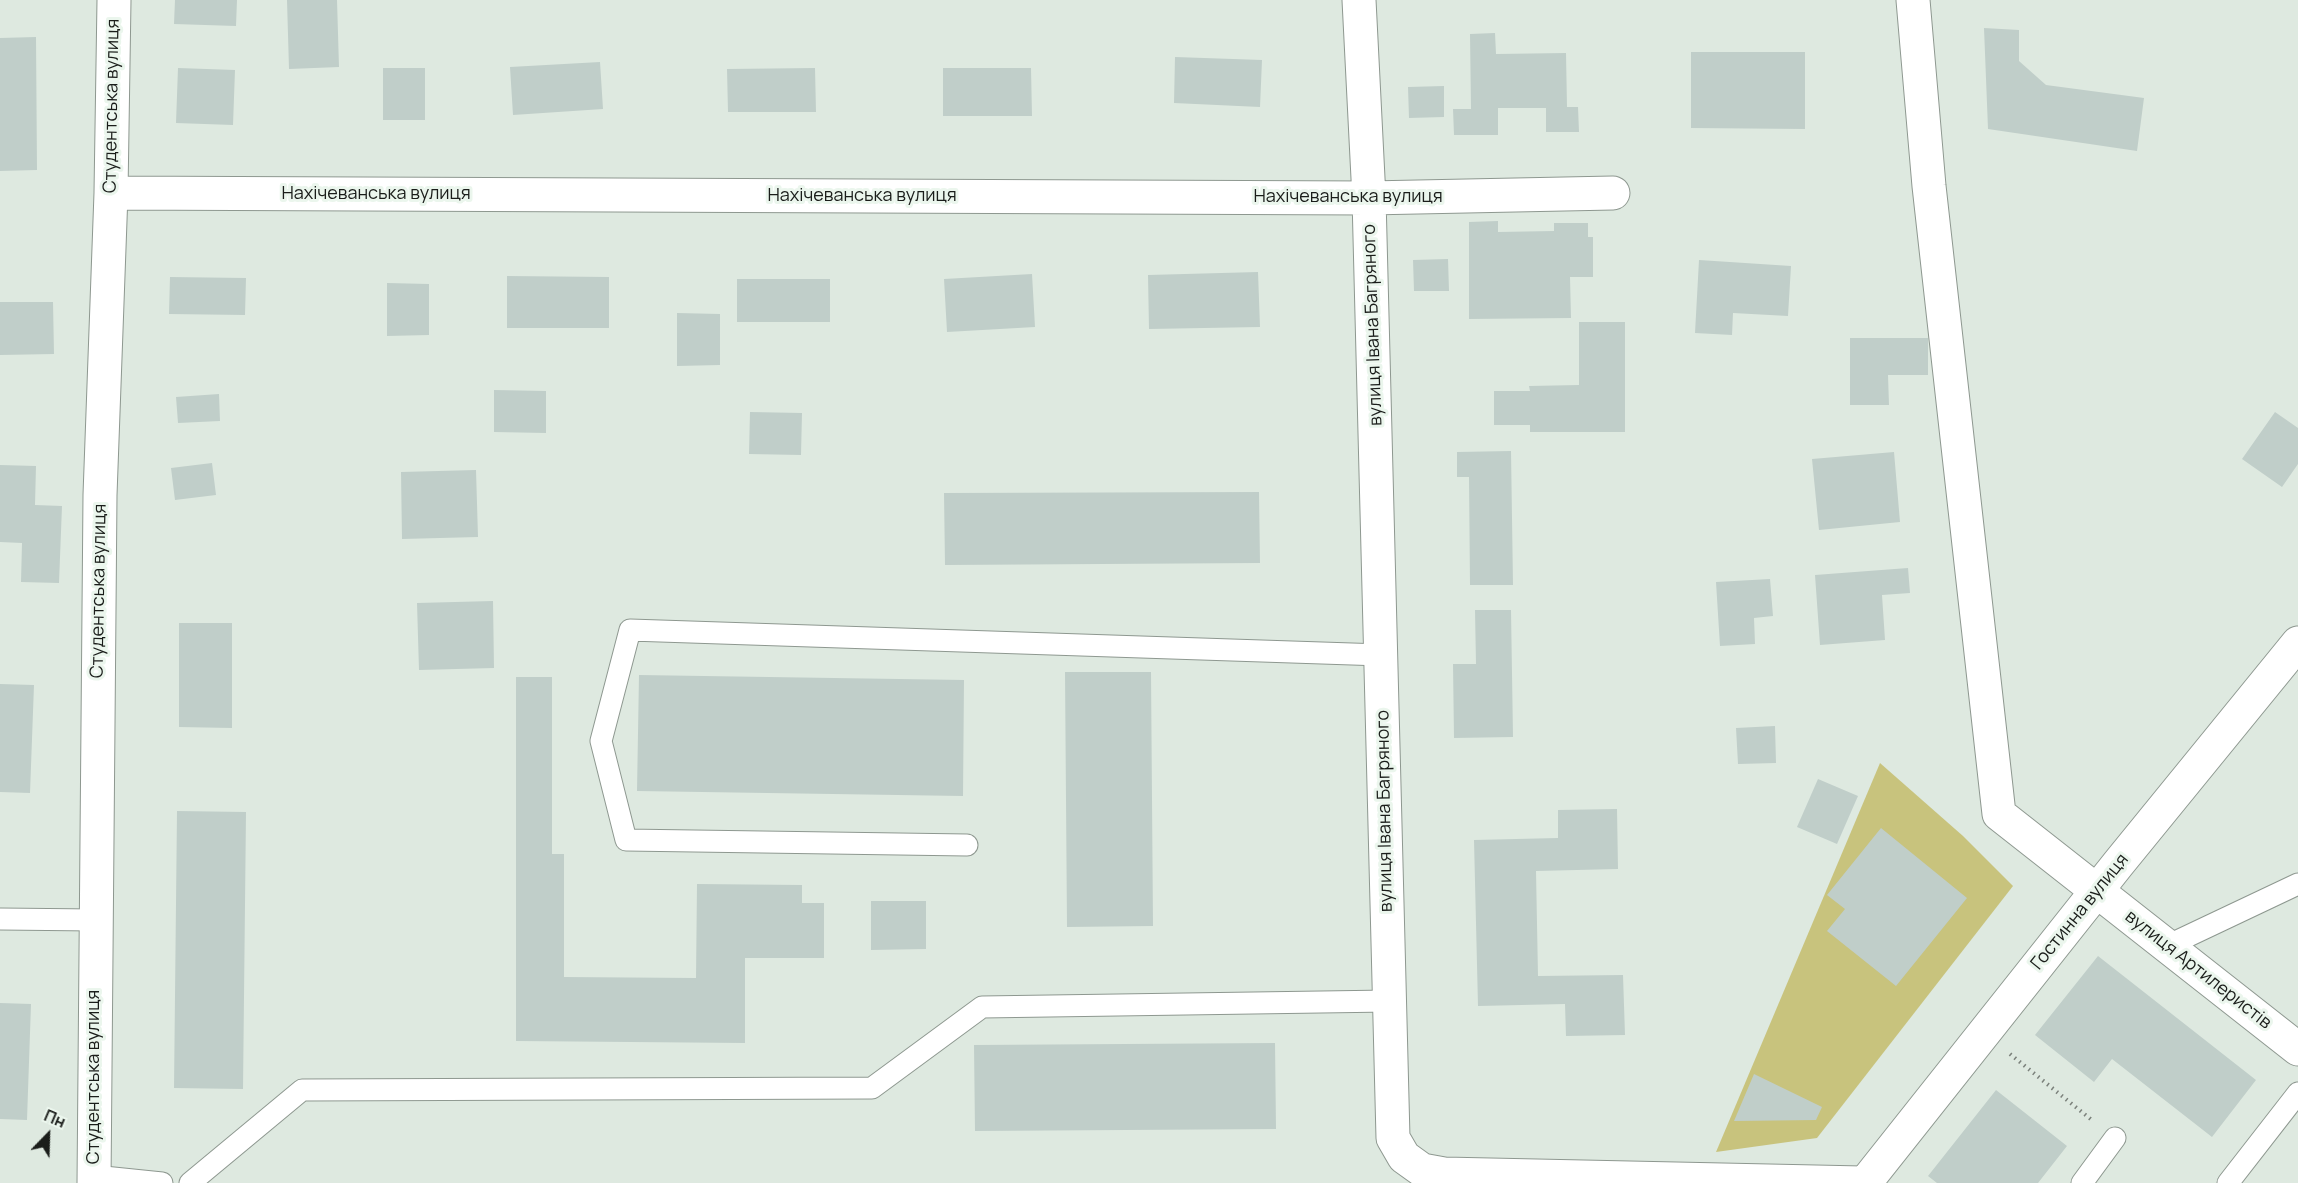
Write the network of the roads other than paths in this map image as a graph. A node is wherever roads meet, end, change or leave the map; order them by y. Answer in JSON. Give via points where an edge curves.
{"nodes":[{"id":1,"x":114,"y":0,"type":"edge"},
{"id":2,"x":1359,"y":0,"type":"edge"},
{"id":3,"x":1913,"y":0,"type":"edge"},
{"id":4,"x":111,"y":193,"type":"junction"},
{"id":5,"x":1613,"y":193,"type":"dead end"},
{"id":6,"x":1369,"y":198,"type":"junction"},
{"id":7,"x":2298,"y":643,"type":"edge"},
{"id":8,"x":1382,"y":655,"type":"junction"},
{"id":9,"x":967,"y":845,"type":"dead end"},
{"id":10,"x":2298,"y":884,"type":"edge"},
{"id":11,"x":2097,"y":891,"type":"junction"},
{"id":12,"x":0,"y":919,"type":"edge"},
{"id":13,"x":95,"y":920,"type":"junction"},
{"id":14,"x":2167,"y":946,"type":"junction"},
{"id":15,"x":1389,"y":1001,"type":"junction"},
{"id":16,"x":2298,"y":1048,"type":"edge"},
{"id":17,"x":2298,"y":1093,"type":"edge"},
{"id":18,"x":2115,"y":1138,"type":"road end"},
{"id":19,"x":94,"y":1179,"type":"edge"},
{"id":20,"x":162,"y":1183,"type":"edge"},
{"id":21,"x":190,"y":1183,"type":"edge"},
{"id":22,"x":1863,"y":1183,"type":"edge"},
{"id":23,"x":2082,"y":1183,"type":"edge"},
{"id":24,"x":2228,"y":1183,"type":"edge"}],
"edges":[{"from":1,"to":4,"type":"street","name":"Студентська вулиця"},
{"from":2,"to":6,"type":"street","name":"вулиця Івана Багряного"},
{"from":3,"to":11,"type":"street","name":"вулиця Артилеристів","via":[[1999,814]]},
{"from":4,"to":6,"type":"street","name":"Нахічеванська вулиця"},
{"from":4,"to":13,"type":"street","name":"Студентська вулиця","via":[[100,495]]},
{"from":5,"to":6,"type":"street","name":"Нахічеванська вулиця"},
{"from":6,"to":8,"type":"street","name":"вулиця Івана Багряного"},
{"from":7,"to":11,"type":"street","name":"Гостинна вулиця"},
{"from":8,"to":9,"type":"lane","via":[[630,630],[601,741],[626,840]]},
{"from":8,"to":15,"type":"street","name":"вулиця Івана Багряного"},
{"from":10,"to":14,"type":"lane"},
{"from":11,"to":14,"type":"street","name":"вулиця Артилеристів"},
{"from":11,"to":22,"type":"street","name":"Гостинна вулиця"},
{"from":12,"to":13,"type":"lane"},
{"from":13,"to":19,"type":"street","name":"Студентська вулиця"},
{"from":14,"to":16,"type":"street","name":"вулиця Артилеристів"},
{"from":15,"to":21,"type":"lane","via":[[982,1007],[872,1088],[302,1090]]},
{"from":15,"to":22,"type":"street","name":"вулиця Івана Багряного","via":[[1393,1138],[1404,1157],[1422,1170],[1444,1174]]},
{"from":17,"to":24,"type":"lane"},
{"from":18,"to":23,"type":"lane"},
{"from":19,"to":20,"type":"lane"}]}
